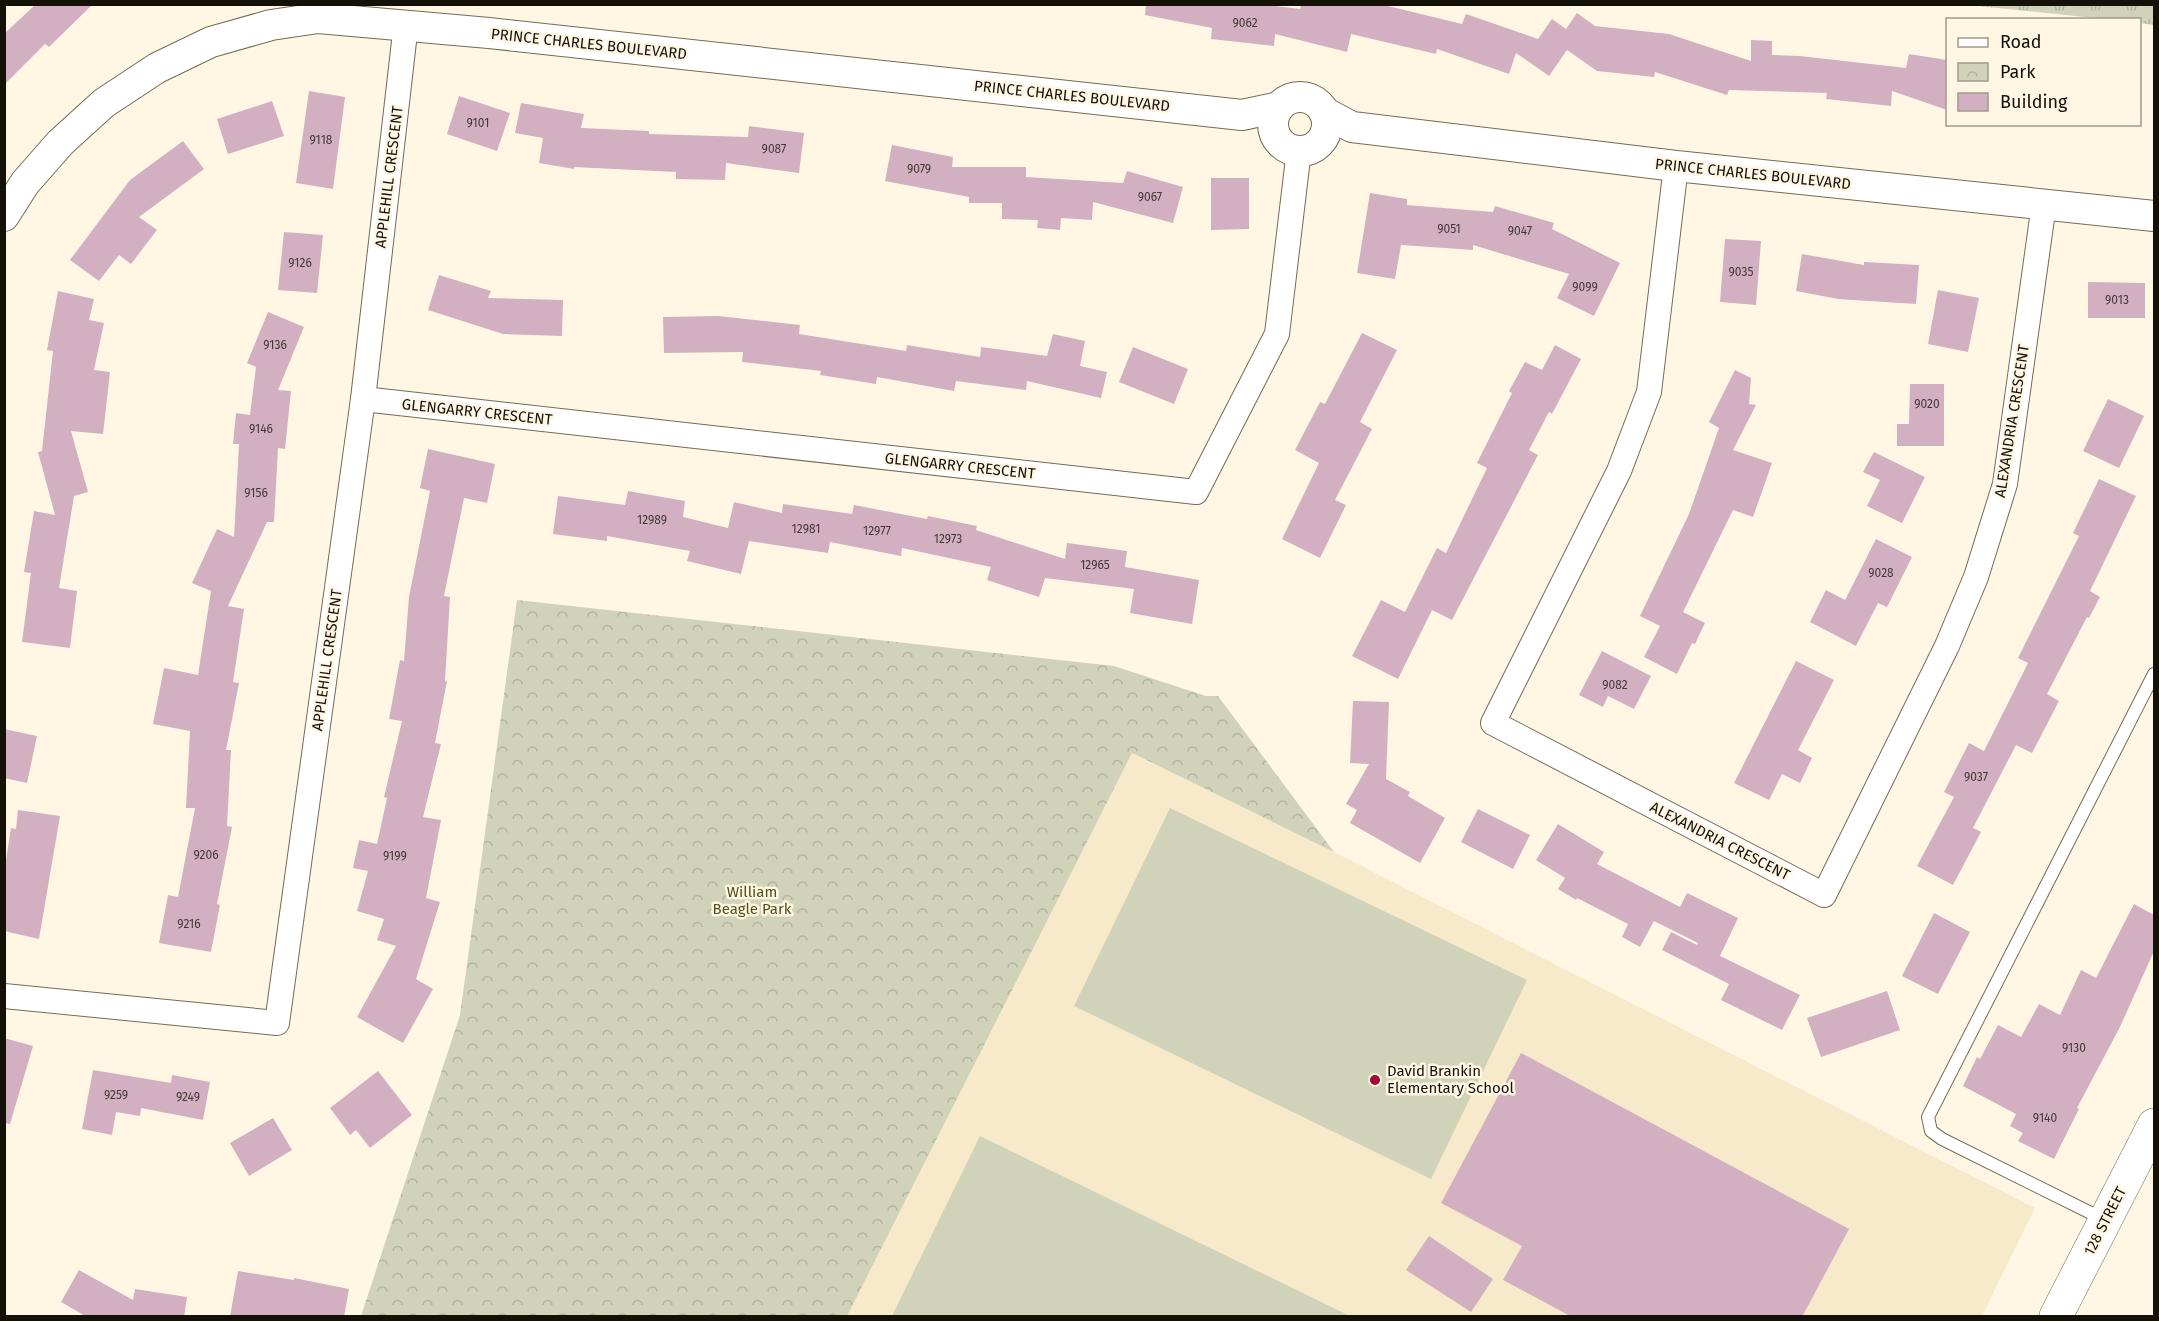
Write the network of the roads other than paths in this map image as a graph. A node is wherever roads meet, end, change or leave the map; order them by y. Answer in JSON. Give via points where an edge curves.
{"nodes":[{"id":1,"x":406,"y":24,"type":"junction"},
{"id":2,"x":1277,"y":119,"type":"junction"},
{"id":3,"x":1316,"y":133,"type":"junction"},
{"id":4,"x":1676,"y":166,"type":"junction"},
{"id":5,"x":2044,"y":204,"type":"junction"},
{"id":6,"x":4,"y":216,"type":"edge"},
{"id":7,"x":2154,"y":216,"type":"edge"},
{"id":8,"x":363,"y":399,"type":"junction"},
{"id":9,"x":2154,"y":674,"type":"edge"},
{"id":10,"x":4,"y":996,"type":"edge"},
{"id":11,"x":2154,"y":1125,"type":"edge"},
{"id":12,"x":2106,"y":1220,"type":"junction"},
{"id":13,"x":2056,"y":1317,"type":"edge"}],
"edges":[{"from":1,"to":2,"type":"street","name":"PRINCE CHARLES BOULEVARD"},
{"from":1,"to":6,"type":"street","name":"PRINCE CHARLES BOULEVARD","via":[[318,18],[271,25],[211,42],[157,68],[104,103],[60,142],[25,183]]},
{"from":1,"to":8,"type":"street","name":"APPLEHILL CRESCENT"},
{"from":2,"to":3,"type":"street","name":"PRINCE CHARLES BOULEVARD","via":[[1285,146]]},
{"from":2,"to":3,"type":"street","via":[[1294,98],[1312,99]]},
{"from":3,"to":4,"type":"street","name":"PRINCE CHARLES BOULEVARD","via":[[1352,127]]},
{"from":3,"to":8,"type":"street","name":"GLENGARRY CRESCENT","via":[[1277,334],[1196,492]]},
{"from":4,"to":5,"type":"street","name":"PRINCE CHARLES BOULEVARD"},
{"from":4,"to":5,"type":"street","name":"ALEXANDRIA CRESCENT","via":[[1649,392],[1620,471],[1493,723],[1824,895],[1947,646],[1976,576],[2005,484]]},
{"from":5,"to":7,"type":"street","name":"PRINCE CHARLES BOULEVARD"},
{"from":8,"to":10,"type":"street","name":"APPLEHILL CRESCENT","via":[[277,1023]]},
{"from":9,"to":12,"type":"lane","via":[[1928,1117],[1931,1131],[1942,1139]]},
{"from":11,"to":12,"type":"main road","name":"128 STREET"},
{"from":12,"to":13,"type":"main road","name":"128 STREET"}]}
